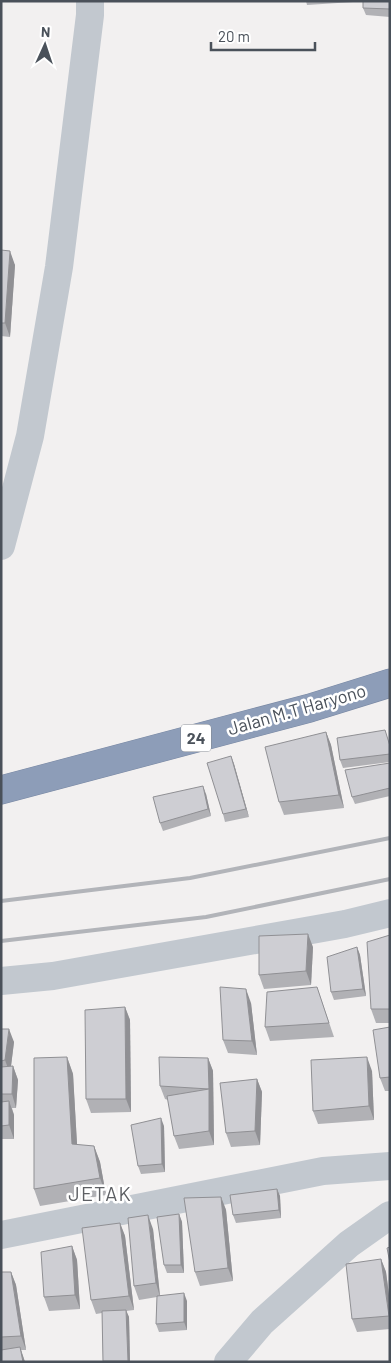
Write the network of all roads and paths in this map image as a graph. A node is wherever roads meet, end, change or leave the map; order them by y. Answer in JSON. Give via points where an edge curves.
{"nodes":[{"id":1,"x":90,"y":1,"type":"edge"},
{"id":2,"x":1,"y":546,"type":"edge"},
{"id":3,"x":390,"y":683,"type":"edge"},
{"id":4,"x":1,"y":790,"type":"edge"},
{"id":5,"x":390,"y":913,"type":"edge"},
{"id":6,"x":1,"y":981,"type":"edge"},
{"id":7,"x":390,"y":1166,"type":"edge"},
{"id":8,"x":390,"y":1215,"type":"edge"},
{"id":9,"x":1,"y":1235,"type":"edge"},
{"id":10,"x":228,"y":1362,"type":"edge"}],
"edges":[{"from":1,"to":2,"type":"street","via":[[59,267],[30,436]]},
{"from":3,"to":4,"type":"highway","name":"Jalan M.T Haryono","number":"24","via":[[310,708]]},
{"from":5,"to":6,"type":"street","via":[[345,924],[53,976]]},
{"from":7,"to":9,"type":"street","via":[[323,1171]]},
{"from":8,"to":10,"type":"street","via":[[349,1244],[262,1322]]}]}
